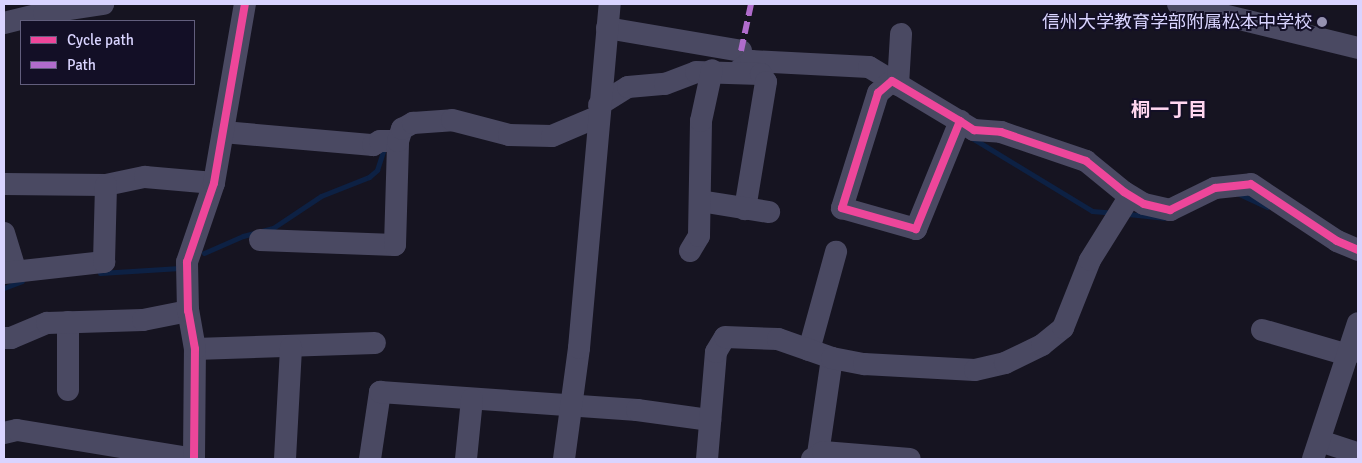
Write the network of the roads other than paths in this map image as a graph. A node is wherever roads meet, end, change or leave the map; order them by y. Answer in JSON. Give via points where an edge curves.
{"nodes":[{"id":1,"x":103,"y":4,"type":"edge"},
{"id":2,"x":245,"y":4,"type":"edge"},
{"id":3,"x":610,"y":4,"type":"edge"},
{"id":4,"x":1178,"y":4,"type":"edge"},
{"id":5,"x":4,"y":23,"type":"edge"},
{"id":6,"x":607,"y":28,"type":"junction"},
{"id":7,"x":901,"y":34,"type":"dead end"},
{"id":8,"x":1358,"y":48,"type":"edge"},
{"id":9,"x":739,"y":61,"type":"junction"},
{"id":10,"x":712,"y":70,"type":"junction"},
{"id":11,"x":895,"y":83,"type":"junction"},
{"id":12,"x":598,"y":111,"type":"junction"},
{"id":13,"x":960,"y":121,"type":"junction"},
{"id":14,"x":223,"y":132,"type":"junction"},
{"id":15,"x":391,"y":141,"type":"junction"},
{"id":16,"x":214,"y":183,"type":"junction"},
{"id":17,"x":4,"y":184,"type":"edge"},
{"id":18,"x":106,"y":185,"type":"junction"},
{"id":19,"x":1130,"y":196,"type":"junction"},
{"id":20,"x":700,"y":202,"type":"junction"},
{"id":21,"x":745,"y":209,"type":"junction"},
{"id":22,"x":769,"y":212,"type":"dead end"},
{"id":23,"x":4,"y":233,"type":"edge"},
{"id":24,"x":260,"y":240,"type":"dead end"},
{"id":25,"x":1358,"y":250,"type":"edge"},
{"id":26,"x":690,"y":251,"type":"dead end"},
{"id":27,"x":836,"y":252,"type":"dead end"},
{"id":28,"x":10,"y":271,"type":"edge"},
{"id":29,"x":188,"y":311,"type":"junction"},
{"id":30,"x":68,"y":322,"type":"junction"},
{"id":31,"x":1358,"y":323,"type":"edge"},
{"id":32,"x":1262,"y":330,"type":"dead end"},
{"id":33,"x":4,"y":338,"type":"edge"},
{"id":34,"x":375,"y":343,"type":"dead end"},
{"id":35,"x":291,"y":347,"type":"junction"},
{"id":36,"x":195,"y":350,"type":"junction"},
{"id":37,"x":809,"y":350,"type":"junction"},
{"id":38,"x":1348,"y":354,"type":"junction"},
{"id":39,"x":832,"y":358,"type":"junction"},
{"id":40,"x":68,"y":390,"type":"dead end"},
{"id":41,"x":472,"y":399,"type":"junction"},
{"id":42,"x":570,"y":406,"type":"junction"},
{"id":43,"x":710,"y":420,"type":"junction"},
{"id":44,"x":4,"y":433,"type":"edge"},
{"id":45,"x":1317,"y":450,"type":"edge"},
{"id":46,"x":1358,"y":453,"type":"edge"},
{"id":47,"x":815,"y":456,"type":"edge"},
{"id":48,"x":194,"y":459,"type":"edge"},
{"id":49,"x":285,"y":459,"type":"edge"},
{"id":50,"x":370,"y":459,"type":"edge"},
{"id":51,"x":466,"y":459,"type":"edge"},
{"id":52,"x":564,"y":459,"type":"edge"},
{"id":53,"x":708,"y":459,"type":"edge"},
{"id":54,"x":910,"y":459,"type":"edge"}],
"edges":[{"from":1,"to":5,"type":"street"},
{"from":2,"to":14,"type":"street"},
{"from":3,"to":6,"type":"street"},
{"from":4,"to":8,"type":"street"},
{"from":6,"to":9,"type":"street"},
{"from":6,"to":12,"type":"street"},
{"from":7,"to":11,"type":"street"},
{"from":9,"to":10,"type":"street"},
{"from":9,"to":11,"type":"street","via":[[869,67]]},
{"from":9,"to":21,"type":"street","via":[[761,74],[766,82]]},
{"from":10,"to":12,"type":"street","via":[[696,72],[665,84],[628,87]]},
{"from":10,"to":20,"type":"street","via":[[701,121]]},
{"from":11,"to":13,"type":"street"},
{"from":11,"to":13,"type":"street","via":[[878,93],[842,208],[916,229]]},
{"from":12,"to":15,"type":"street","via":[[552,136],[509,135],[452,120],[413,123]]},
{"from":12,"to":42,"type":"street","via":[[579,348]]},
{"from":13,"to":19,"type":"street","via":[[974,130],[1001,132],[1086,161]]},
{"from":14,"to":15,"type":"street","via":[[374,145]]},
{"from":14,"to":16,"type":"street"},
{"from":15,"to":24,"type":"street","via":[[395,245]]},
{"from":16,"to":18,"type":"street","via":[[145,177]]},
{"from":16,"to":29,"type":"street","via":[[187,262]]},
{"from":17,"to":18,"type":"street"},
{"from":18,"to":28,"type":"street","via":[[104,262]]},
{"from":19,"to":25,"type":"street","via":[[1144,204],[1170,210],[1215,188],[1251,184],[1337,241]]},
{"from":19,"to":39,"type":"street","via":[[1090,260],[1063,328],[1042,344],[1005,363],[975,370],[916,369]]},
{"from":20,"to":21,"type":"street"},
{"from":20,"to":26,"type":"street","via":[[699,236]]},
{"from":21,"to":22,"type":"street"},
{"from":23,"to":28,"type":"street"},
{"from":27,"to":37,"type":"street"},
{"from":29,"to":30,"type":"street","via":[[143,320]]},
{"from":29,"to":36,"type":"street"},
{"from":30,"to":33,"type":"street","via":[[47,323]]},
{"from":30,"to":40,"type":"street"},
{"from":31,"to":38,"type":"street"},
{"from":32,"to":38,"type":"street"},
{"from":34,"to":35,"type":"street"},
{"from":35,"to":36,"type":"street"},
{"from":35,"to":49,"type":"street"},
{"from":36,"to":48,"type":"street"},
{"from":37,"to":39,"type":"street"},
{"from":37,"to":43,"type":"street","via":[[778,339],[725,336],[716,352]]},
{"from":38,"to":45,"type":"street"},
{"from":39,"to":47,"type":"street"},
{"from":41,"to":42,"type":"street"},
{"from":41,"to":50,"type":"street","via":[[380,392]]},
{"from":41,"to":51,"type":"street"},
{"from":42,"to":43,"type":"street","via":[[636,410]]},
{"from":42,"to":52,"type":"street"},
{"from":43,"to":53,"type":"street"},
{"from":44,"to":48,"type":"street","via":[[17,430]]},
{"from":45,"to":46,"type":"street"},
{"from":47,"to":54,"type":"street"}]}
